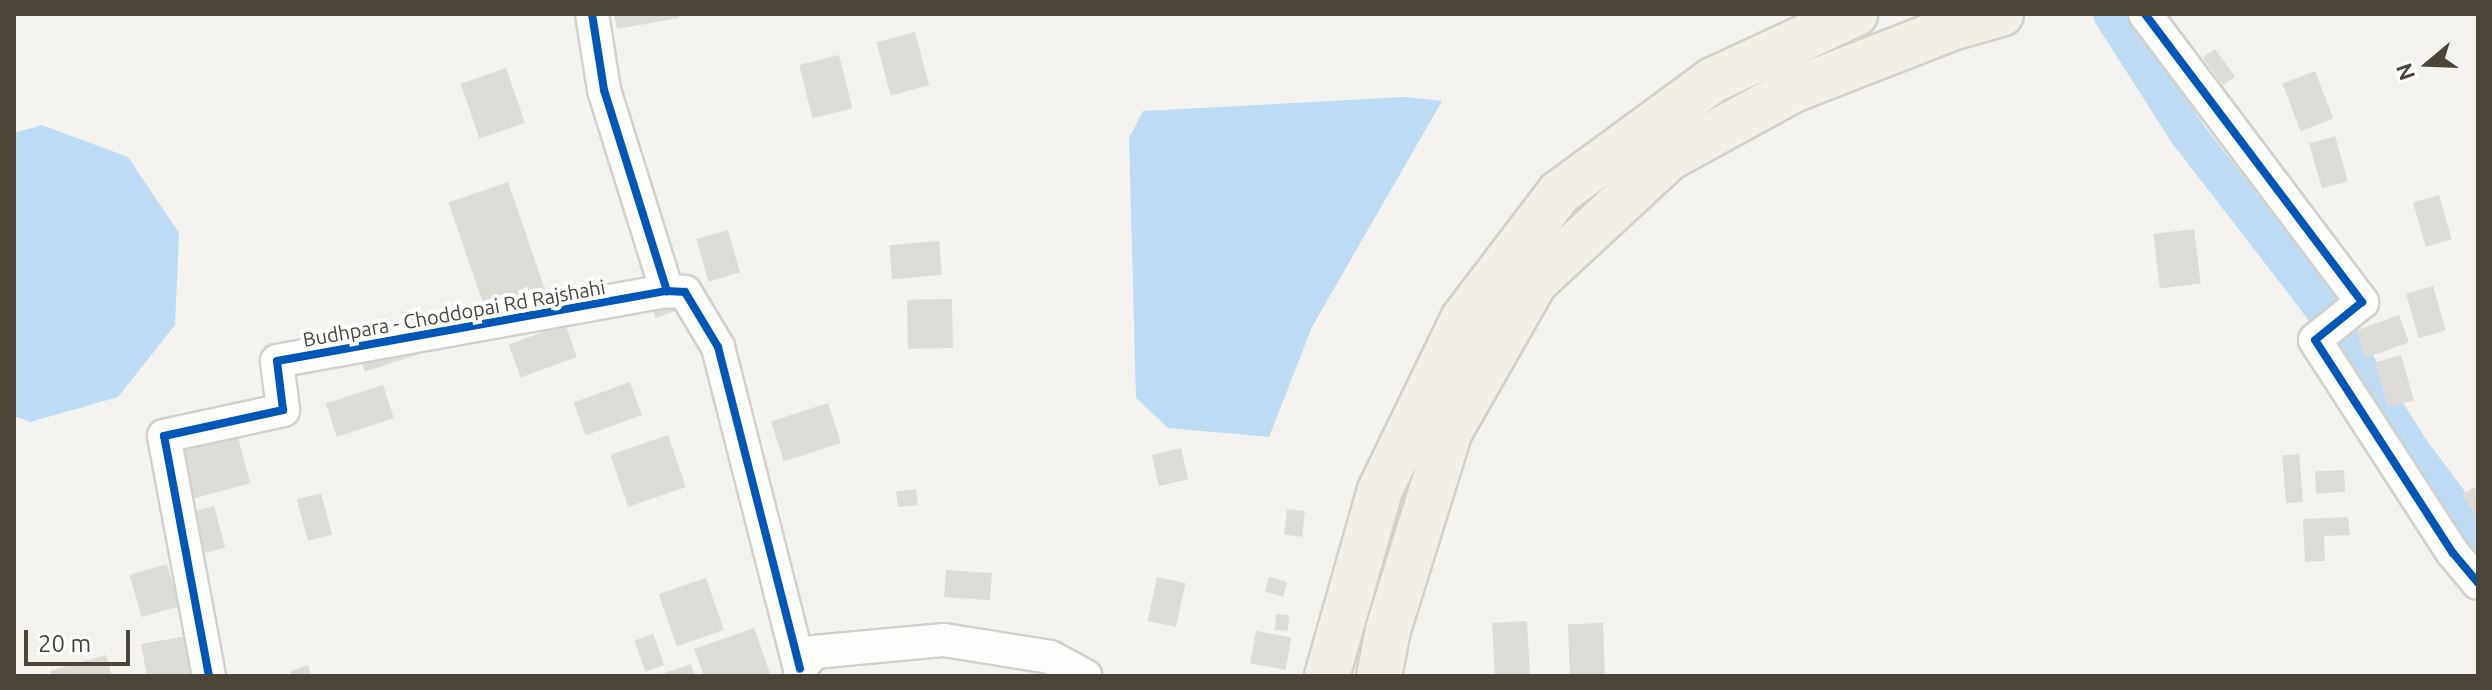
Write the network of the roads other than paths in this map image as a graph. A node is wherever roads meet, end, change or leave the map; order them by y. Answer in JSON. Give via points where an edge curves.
{"nodes":[{"id":1,"x":592,"y":14,"type":"edge"},
{"id":2,"x":1855,"y":14,"type":"edge"},
{"id":3,"x":2001,"y":14,"type":"edge"},
{"id":4,"x":2145,"y":14,"type":"edge"},
{"id":5,"x":667,"y":291,"type":"junction"},
{"id":6,"x":2478,"y":583,"type":"edge"},
{"id":7,"x":800,"y":673,"type":"edge"},
{"id":8,"x":209,"y":676,"type":"edge"},
{"id":9,"x":1085,"y":676,"type":"edge"},
{"id":10,"x":1327,"y":676,"type":"edge"},
{"id":11,"x":1379,"y":676,"type":"edge"}],
"edges":[{"from":1,"to":5,"type":"street","via":[[604,90]]},
{"from":2,"to":10,"type":"main road","via":[[1713,80],[1559,193],[1463,319],[1380,490]]},
{"from":3,"to":11,"type":"main road","via":[[1793,90],[1669,158],[1535,282],[1450,431],[1388,630]]},
{"from":4,"to":6,"type":"street","via":[[2362,302],[2315,340],[2453,553]]},
{"from":5,"to":7,"type":"street","via":[[685,292],[718,347]]},
{"from":5,"to":8,"type":"street","name":"Budhpara - Choddopai Rd Rajshahi","via":[[277,361],[283,410],[164,436]]},
{"from":7,"to":9,"type":"street","via":[[814,652],[944,640],[1050,657]]}]}
